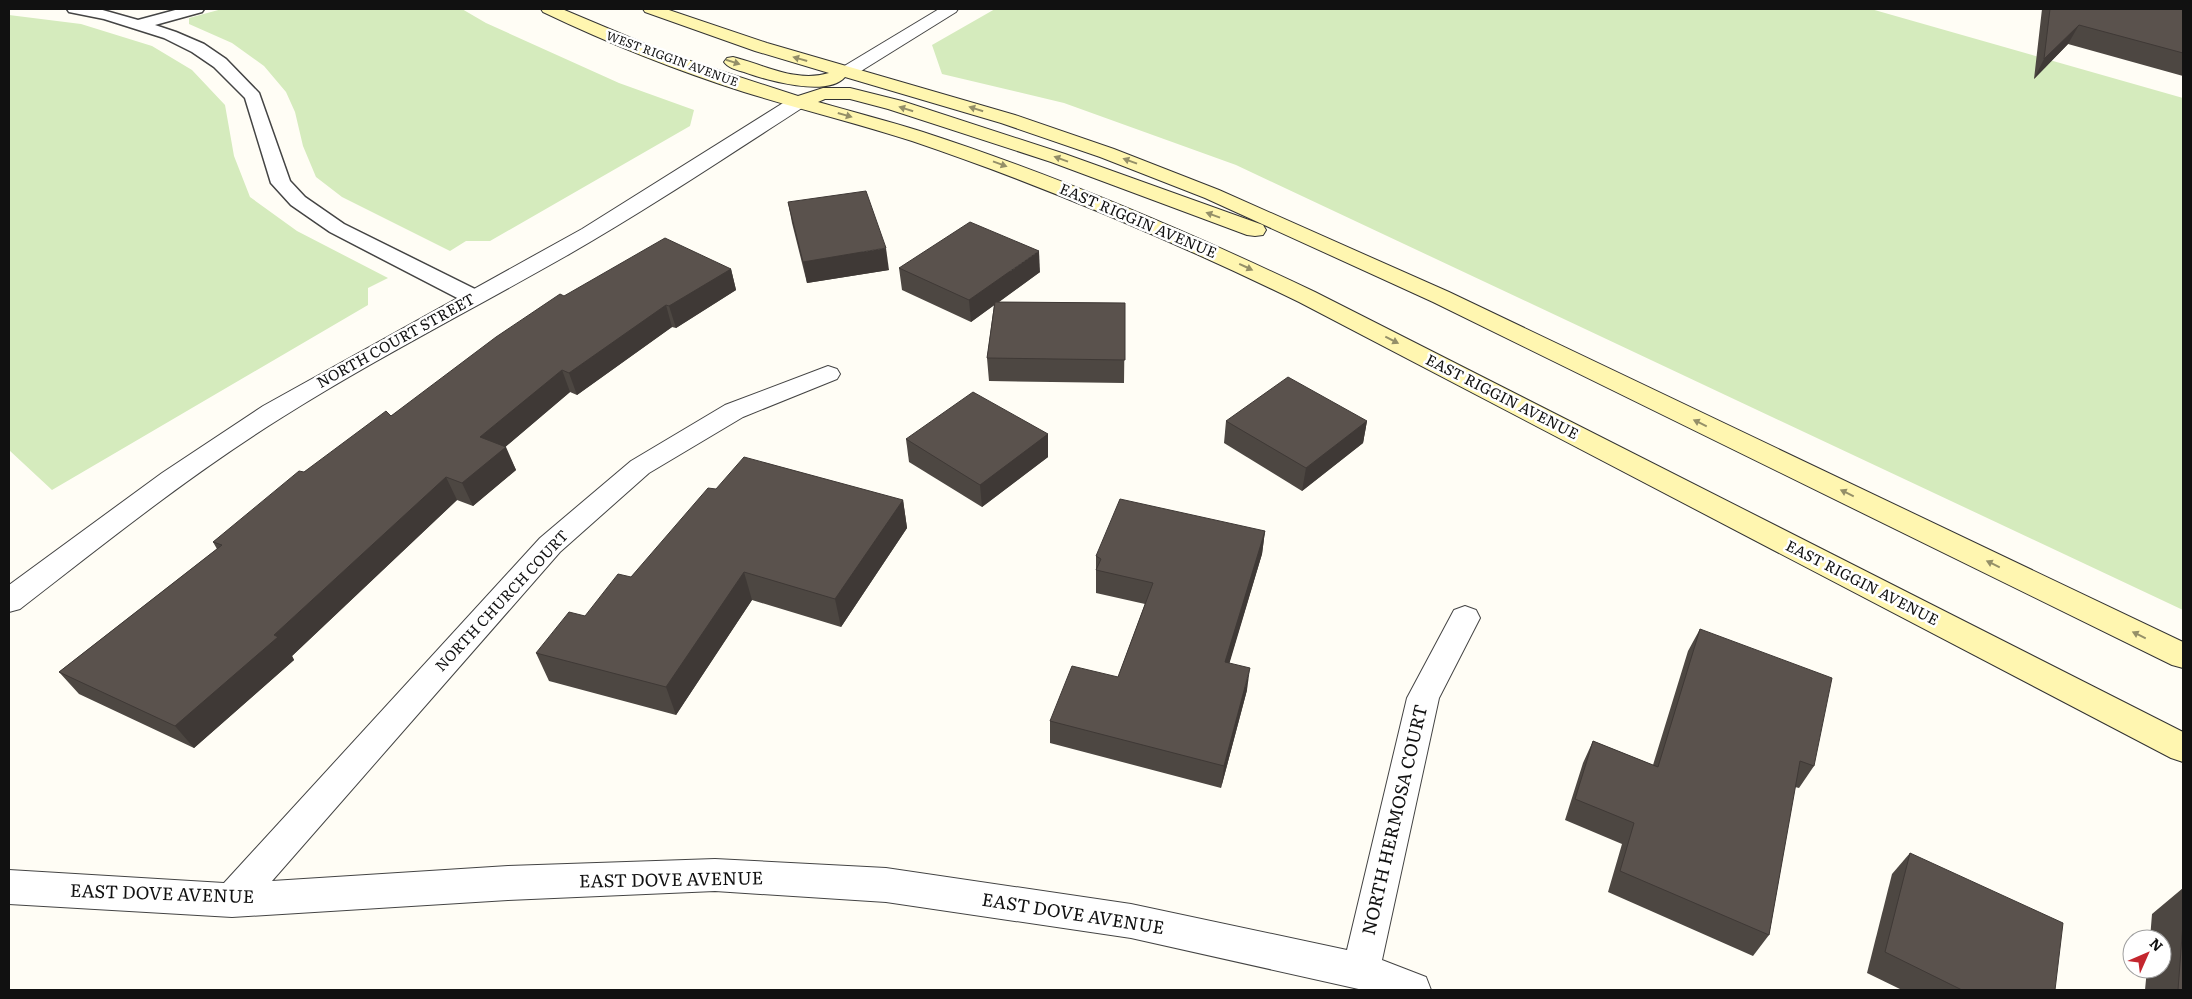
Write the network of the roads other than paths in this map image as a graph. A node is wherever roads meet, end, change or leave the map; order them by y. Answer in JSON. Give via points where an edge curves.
{"nodes":[{"id":1,"x":75,"y":9,"type":"edge"},
{"id":2,"x":196,"y":9,"type":"edge"},
{"id":3,"x":549,"y":9,"type":"edge"},
{"id":4,"x":653,"y":9,"type":"edge"},
{"id":5,"x":950,"y":9,"type":"edge"},
{"id":6,"x":140,"y":24,"type":"junction"},
{"id":7,"x":719,"y":58,"type":"dead end"},
{"id":8,"x":847,"y":72,"type":"junction"},
{"id":9,"x":798,"y":102,"type":"junction"},
{"id":10,"x":1360,"y":260,"type":"junction"},
{"id":11,"x":473,"y":297,"type":"junction"},
{"id":12,"x":828,"y":374,"type":"dead end"},
{"id":13,"x":9,"y":601,"type":"edge"},
{"id":14,"x":1465,"y":618,"type":"dead end"},
{"id":15,"x":2183,"y":656,"type":"edge"},
{"id":16,"x":2183,"y":748,"type":"edge"},
{"id":17,"x":9,"y":887,"type":"edge"},
{"id":18,"x":232,"y":900,"type":"junction"},
{"id":19,"x":1361,"y":971,"type":"junction"},
{"id":20,"x":1412,"y":990,"type":"edge"}],
"edges":[{"from":1,"to":6,"type":"lane"},
{"from":2,"to":6,"type":"lane"},
{"from":3,"to":9,"type":"main road","name":"WEST RIGGIN AVENUE","via":[[673,61]]},
{"from":8,"to":4,"type":"main road","one_way":true,"via":[[733,38]]},
{"from":5,"to":8,"type":"street"},
{"from":6,"to":11,"type":"lane","via":[[198,48],[238,80],[253,97],[281,184],[298,201],[337,228]]},
{"from":7,"to":8,"type":"main road","one_way":true,"via":[[802,82],[828,80]]},
{"from":10,"to":8,"type":"main road","one_way":true,"via":[[1212,194],[1107,153],[1008,119]]},
{"from":10,"to":9,"type":"main road","one_way":true,"via":[[1239,225],[977,130],[877,100],[850,93],[823,94]]},
{"from":9,"to":11,"type":"street","name":"NORTH COURT STREET","via":[[625,213]]},
{"from":9,"to":16,"type":"main road","name":"EAST RIGGIN AVENUE","one_way":true,"via":[[916,136],[1017,171],[1121,211],[1229,259]]},
{"from":15,"to":10,"type":"main road","one_way":true},
{"from":11,"to":13,"type":"street","name":"NORTH COURT STREET","via":[[319,384],[224,444]]},
{"from":12,"to":18,"type":"street","name":"NORTH CHURCH COURT","via":[[734,411],[640,467],[550,545]]},
{"from":14,"to":19,"type":"street","name":"NORTH HERMOSA COURT","via":[[1423,698]]},
{"from":17,"to":18,"type":"street","name":"EAST DOVE AVENUE"},
{"from":18,"to":19,"type":"street","name":"EAST DOVE AVENUE","via":[[508,883],[715,875],[877,884],[1131,921]]},
{"from":19,"to":20,"type":"street","name":"EAST DOVE AVENUE"}]}
